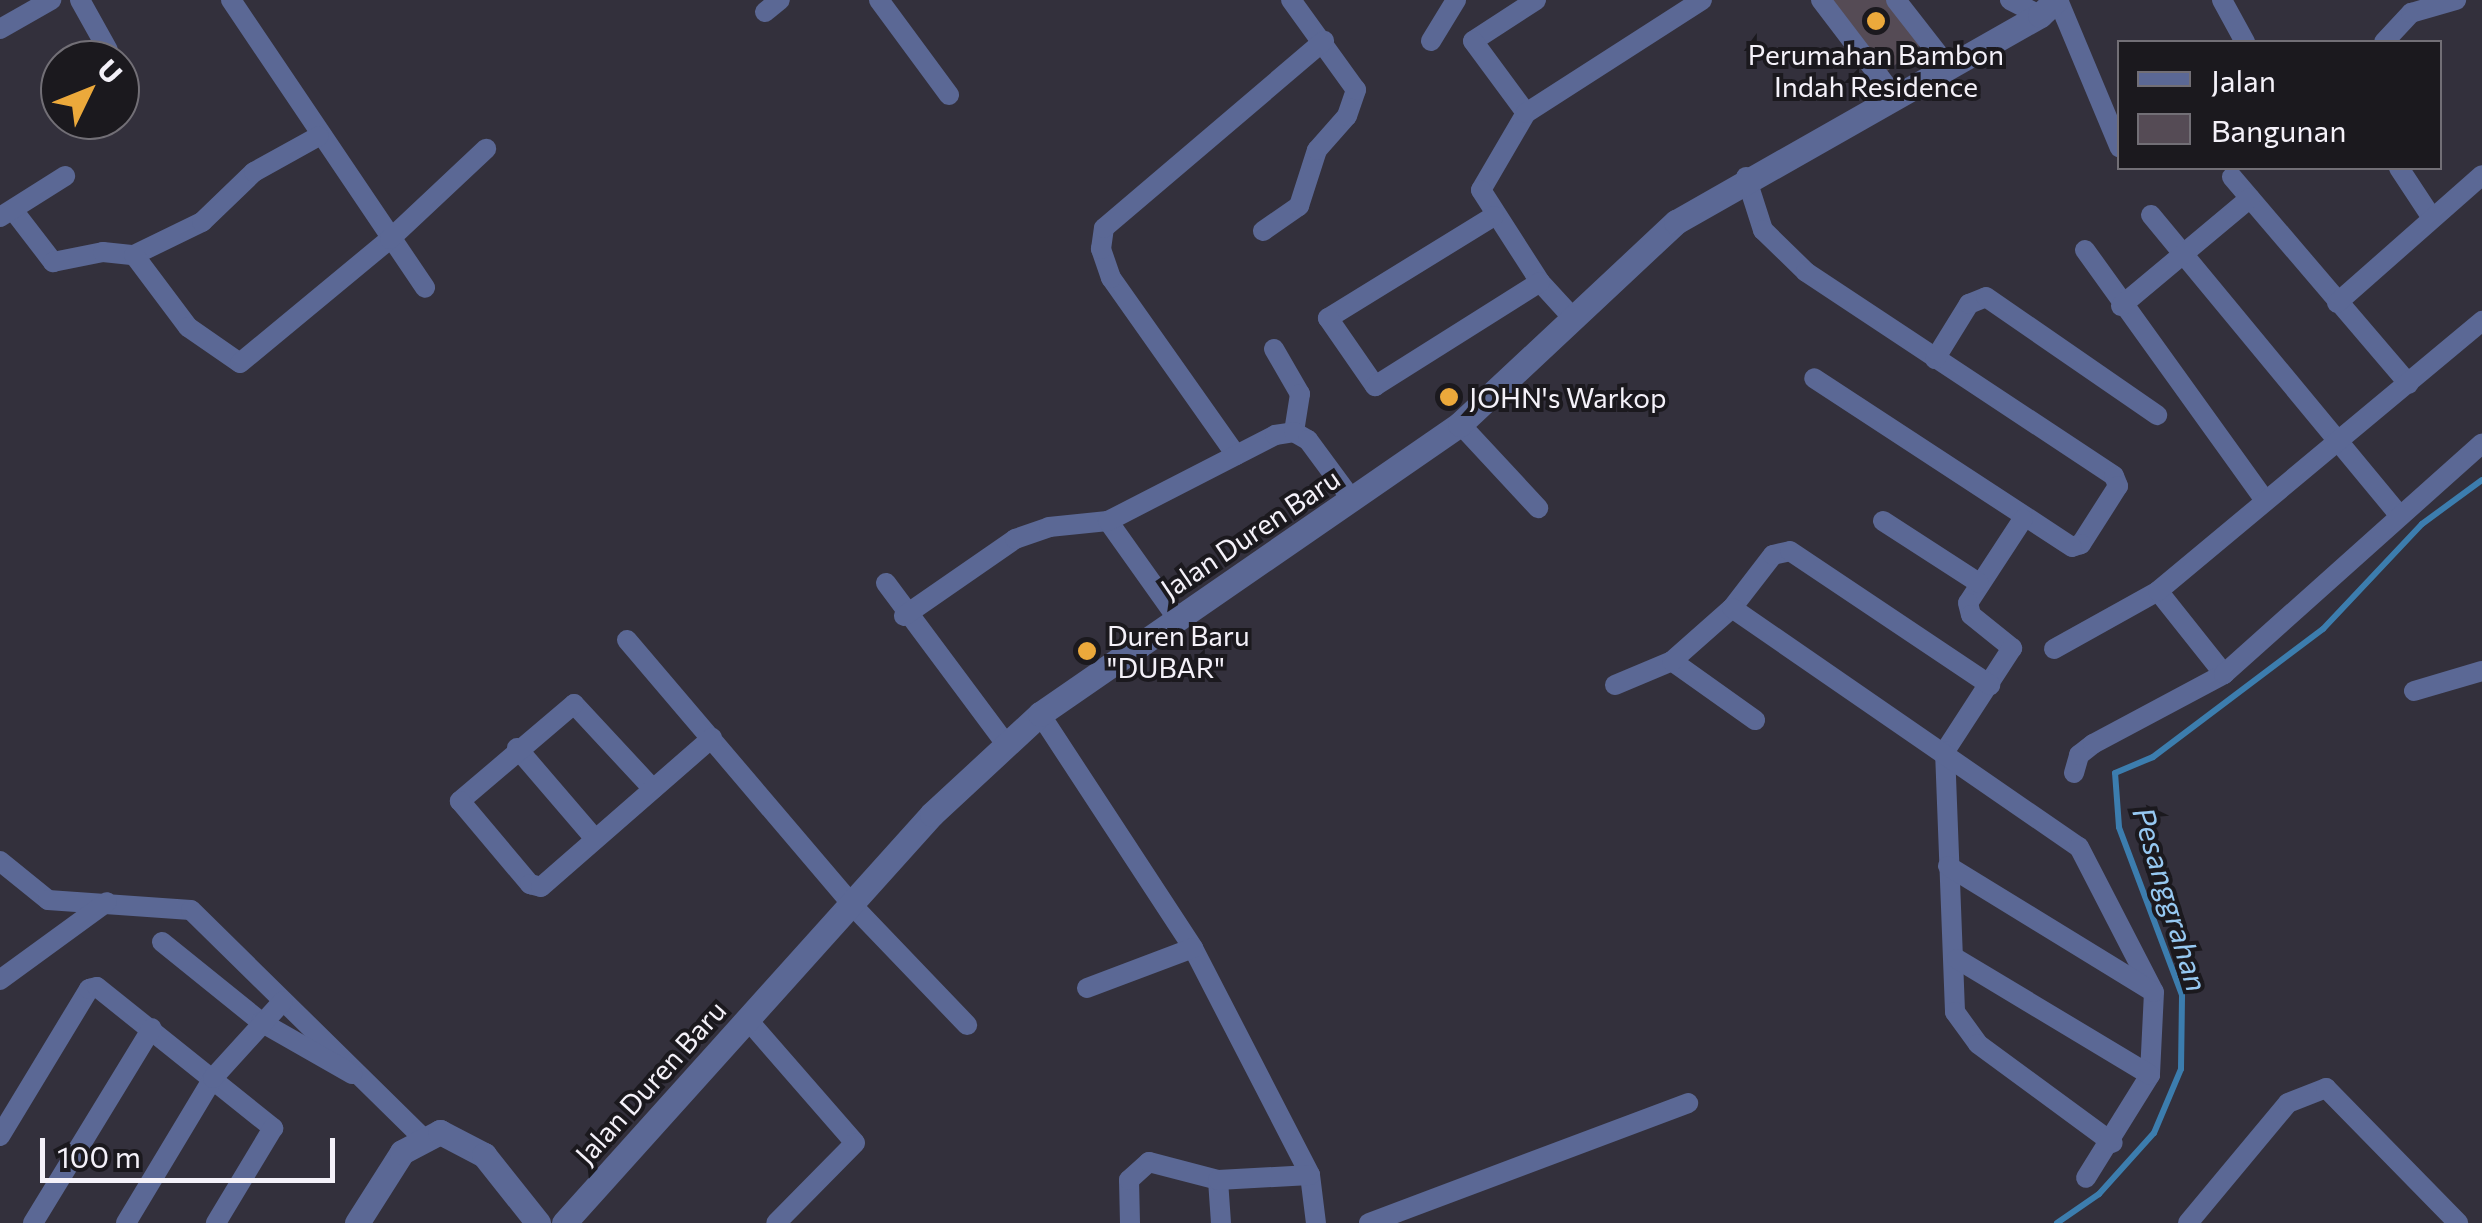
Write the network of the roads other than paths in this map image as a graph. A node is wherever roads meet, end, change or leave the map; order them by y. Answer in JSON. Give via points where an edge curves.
{"nodes":[{"id":1,"x":51,"y":0,"type":"edge"},
{"id":2,"x":80,"y":0,"type":"edge"},
{"id":3,"x":231,"y":0,"type":"edge"},
{"id":4,"x":880,"y":0,"type":"edge"},
{"id":5,"x":1291,"y":0,"type":"edge"},
{"id":6,"x":1456,"y":0,"type":"edge"},
{"id":7,"x":1536,"y":0,"type":"edge"},
{"id":8,"x":1702,"y":0,"type":"edge"},
{"id":9,"x":1820,"y":0,"type":"edge"},
{"id":10,"x":1896,"y":0,"type":"edge"},
{"id":11,"x":2010,"y":0,"type":"edge"},
{"id":12,"x":2222,"y":0,"type":"edge"},
{"id":13,"x":2456,"y":0,"type":"edge"},
{"id":14,"x":2051,"y":5,"type":"edge"},
{"id":15,"x":0,"y":29,"type":"edge"},
{"id":16,"x":102,"y":40,"type":"edge"},
{"id":17,"x":2244,"y":40,"type":"edge"},
{"id":18,"x":2386,"y":40,"type":"edge"},
{"id":19,"x":1430,"y":41,"type":"dead end"},
{"id":20,"x":1324,"y":42,"type":"junction"},
{"id":21,"x":1946,"y":64,"type":"junction"},
{"id":22,"x":949,"y":94,"type":"dead end"},
{"id":23,"x":1896,"y":98,"type":"junction"},
{"id":24,"x":1526,"y":113,"type":"junction"},
{"id":25,"x":319,"y":136,"type":"junction"},
{"id":26,"x":2117,"y":142,"type":"edge"},
{"id":27,"x":486,"y":149,"type":"dead end"},
{"id":28,"x":2400,"y":170,"type":"edge"},
{"id":29,"x":2482,"y":175,"type":"edge"},
{"id":30,"x":66,"y":176,"type":"dead end"},
{"id":31,"x":1746,"y":177,"type":"junction"},
{"id":32,"x":2232,"y":177,"type":"dead end"},
{"id":33,"x":2250,"y":198,"type":"junction"},
{"id":34,"x":7,"y":214,"type":"edge"},
{"id":35,"x":2151,"y":215,"type":"dead end"},
{"id":36,"x":2430,"y":215,"type":"junction"},
{"id":37,"x":1494,"y":216,"type":"junction"},
{"id":38,"x":1263,"y":231,"type":"dead end"},
{"id":39,"x":390,"y":239,"type":"junction"},
{"id":40,"x":2086,"y":250,"type":"dead end"},
{"id":41,"x":134,"y":255,"type":"junction"},
{"id":42,"x":2181,"y":256,"type":"junction"},
{"id":43,"x":1540,"y":282,"type":"junction"},
{"id":44,"x":424,"y":288,"type":"dead end"},
{"id":45,"x":2338,"y":303,"type":"junction"},
{"id":46,"x":2121,"y":306,"type":"junction"},
{"id":47,"x":1572,"y":318,"type":"junction"},
{"id":48,"x":2482,"y":321,"type":"edge"},
{"id":49,"x":1274,"y":350,"type":"dead end"},
{"id":50,"x":1935,"y":359,"type":"junction"},
{"id":51,"x":1814,"y":378,"type":"dead end"},
{"id":52,"x":2409,"y":384,"type":"junction"},
{"id":53,"x":2157,"y":415,"type":"dead end"},
{"id":54,"x":1460,"y":424,"type":"junction"},
{"id":55,"x":1294,"y":432,"type":"junction"},
{"id":56,"x":2482,"y":442,"type":"edge"},
{"id":57,"x":2341,"y":444,"type":"junction"},
{"id":58,"x":1236,"y":455,"type":"junction"},
{"id":59,"x":2263,"y":498,"type":"junction"},
{"id":60,"x":1353,"y":501,"type":"junction"},
{"id":61,"x":1538,"y":508,"type":"dead end"},
{"id":62,"x":2398,"y":514,"type":"junction"},
{"id":63,"x":2023,"y":518,"type":"junction"},
{"id":64,"x":1882,"y":520,"type":"dead end"},
{"id":65,"x":1108,"y":521,"type":"junction"},
{"id":66,"x":886,"y":583,"type":"dead end"},
{"id":67,"x":1979,"y":583,"type":"junction"},
{"id":68,"x":2158,"y":591,"type":"junction"},
{"id":69,"x":1732,"y":608,"type":"junction"},
{"id":70,"x":904,"y":616,"type":"junction"},
{"id":71,"x":1177,"y":618,"type":"junction"},
{"id":72,"x":627,"y":640,"type":"dead end"},
{"id":73,"x":2054,"y":649,"type":"dead end"},
{"id":74,"x":1672,"y":661,"type":"junction"},
{"id":75,"x":2482,"y":671,"type":"edge"},
{"id":76,"x":2224,"y":674,"type":"junction"},
{"id":77,"x":1990,"y":684,"type":"junction"},
{"id":78,"x":1615,"y":685,"type":"dead end"},
{"id":79,"x":2414,"y":691,"type":"dead end"},
{"id":80,"x":1040,"y":714,"type":"junction"},
{"id":81,"x":1756,"y":720,"type":"dead end"},
{"id":82,"x":712,"y":738,"type":"junction"},
{"id":83,"x":1006,"y":744,"type":"junction"},
{"id":84,"x":517,"y":748,"type":"junction"},
{"id":85,"x":1945,"y":751,"type":"junction"},
{"id":86,"x":2074,"y":773,"type":"dead end"},
{"id":87,"x":653,"y":789,"type":"junction"},
{"id":88,"x":595,"y":839,"type":"junction"},
{"id":89,"x":0,"y":861,"type":"edge"},
{"id":90,"x":1948,"y":866,"type":"junction"},
{"id":91,"x":106,"y":902,"type":"junction"},
{"id":92,"x":853,"y":906,"type":"junction"},
{"id":93,"x":162,"y":942,"type":"dead end"},
{"id":94,"x":1193,"y":948,"type":"junction"},
{"id":95,"x":1956,"y":959,"type":"junction"},
{"id":96,"x":0,"y":980,"type":"edge"},
{"id":97,"x":1087,"y":988,"type":"dead end"},
{"id":98,"x":2154,"y":992,"type":"junction"},
{"id":99,"x":284,"y":1002,"type":"junction"},
{"id":100,"x":746,"y":1019,"type":"junction"},
{"id":101,"x":262,"y":1022,"type":"junction"},
{"id":102,"x":967,"y":1025,"type":"dead end"},
{"id":103,"x":152,"y":1028,"type":"junction"},
{"id":104,"x":2150,"y":1075,"type":"junction"},
{"id":105,"x":212,"y":1078,"type":"junction"},
{"id":106,"x":364,"y":1078,"type":"junction"},
{"id":107,"x":1688,"y":1104,"type":"dead end"},
{"id":108,"x":0,"y":1136,"type":"edge"},
{"id":109,"x":422,"y":1137,"type":"junction"},
{"id":110,"x":2113,"y":1142,"type":"junction"},
{"id":111,"x":1310,"y":1174,"type":"junction"},
{"id":112,"x":2086,"y":1178,"type":"dead end"},
{"id":113,"x":1218,"y":1180,"type":"junction"},
{"id":114,"x":33,"y":1223,"type":"edge"},
{"id":115,"x":126,"y":1223,"type":"edge"},
{"id":116,"x":216,"y":1223,"type":"edge"},
{"id":117,"x":356,"y":1223,"type":"edge"},
{"id":118,"x":538,"y":1223,"type":"edge"},
{"id":119,"x":564,"y":1223,"type":"edge"},
{"id":120,"x":776,"y":1223,"type":"edge"},
{"id":121,"x":1130,"y":1223,"type":"edge"},
{"id":122,"x":1222,"y":1223,"type":"edge"},
{"id":123,"x":1316,"y":1223,"type":"edge"},
{"id":124,"x":1369,"y":1223,"type":"edge"},
{"id":125,"x":2188,"y":1223,"type":"edge"},
{"id":126,"x":2458,"y":1223,"type":"edge"}],
"edges":[{"from":1,"to":15,"type":"street"},
{"from":2,"to":16,"type":"street"},
{"from":3,"to":25,"type":"street"},
{"from":4,"to":22,"type":"street"},
{"from":5,"to":20,"type":"street"},
{"from":6,"to":19,"type":"street"},
{"from":7,"to":24,"type":"street","via":[[1474,41]]},
{"from":8,"to":24,"type":"street"},
{"from":9,"to":23,"type":"street"},
{"from":10,"to":21,"type":"street"},
{"from":11,"to":14,"type":"street"},
{"from":12,"to":17,"type":"street"},
{"from":13,"to":18,"type":"street","via":[[2411,13]]},
{"from":14,"to":21,"type":"street","name":"Jalan Duren Baru"},
{"from":14,"to":26,"type":"street"},
{"from":20,"to":38,"type":"street","via":[[1350,75],[1354,104],[1317,150],[1299,206]]},
{"from":20,"to":58,"type":"street","via":[[1104,228],[1101,249],[1110,278]]},
{"from":21,"to":23,"type":"street","name":"Jalan Duren Baru"},
{"from":23,"to":31,"type":"street","name":"Jalan Duren Baru"},
{"from":24,"to":37,"type":"street","via":[[1481,190]]},
{"from":25,"to":39,"type":"street"},
{"from":25,"to":41,"type":"street","via":[[254,172],[202,222]]},
{"from":27,"to":39,"type":"street"},
{"from":28,"to":36,"type":"street"},
{"from":29,"to":36,"type":"street"},
{"from":30,"to":34,"type":"street"},
{"from":31,"to":47,"type":"street","name":"Jalan Duren Baru","via":[[1676,222]]},
{"from":31,"to":50,"type":"street","via":[[1763,230],[1786,255]]},
{"from":32,"to":33,"type":"street"},
{"from":33,"to":42,"type":"street"},
{"from":33,"to":45,"type":"street"},
{"from":34,"to":41,"type":"street","via":[[53,262],[103,252]]},
{"from":35,"to":42,"type":"street"},
{"from":36,"to":45,"type":"street"},
{"from":37,"to":43,"type":"street"},
{"from":37,"to":43,"type":"street","via":[[1328,318],[1375,386]]},
{"from":39,"to":41,"type":"street","via":[[240,363],[188,327]]},
{"from":39,"to":44,"type":"street"},
{"from":40,"to":46,"type":"street"},
{"from":42,"to":46,"type":"street"},
{"from":42,"to":57,"type":"street"},
{"from":43,"to":47,"type":"street"},
{"from":45,"to":52,"type":"street"},
{"from":46,"to":59,"type":"street"},
{"from":47,"to":54,"type":"street","name":"Jalan Duren Baru"},
{"from":48,"to":52,"type":"street"},
{"from":49,"to":55,"type":"street","via":[[1300,394]]},
{"from":50,"to":53,"type":"street","via":[[1969,304],[1986,297]]},
{"from":50,"to":63,"type":"street","via":[[2118,481],[2077,546]]},
{"from":51,"to":63,"type":"street"},
{"from":52,"to":57,"type":"street"},
{"from":54,"to":60,"type":"street","name":"Jalan Duren Baru"},
{"from":54,"to":61,"type":"street"},
{"from":55,"to":58,"type":"street"},
{"from":55,"to":60,"type":"street","via":[[1316,449]]},
{"from":56,"to":62,"type":"street"},
{"from":57,"to":59,"type":"street"},
{"from":57,"to":62,"type":"street"},
{"from":58,"to":65,"type":"street"},
{"from":59,"to":68,"type":"street"},
{"from":60,"to":71,"type":"street","name":"Jalan Duren Baru"},
{"from":62,"to":76,"type":"street"},
{"from":63,"to":67,"type":"street"},
{"from":64,"to":67,"type":"street"},
{"from":65,"to":70,"type":"street","via":[[1049,527],[1015,539]]},
{"from":65,"to":71,"type":"street"},
{"from":66,"to":70,"type":"street"},
{"from":67,"to":77,"type":"street","via":[[1969,611],[2012,644]]},
{"from":68,"to":73,"type":"street"},
{"from":68,"to":76,"type":"street"},
{"from":69,"to":74,"type":"street"},
{"from":69,"to":77,"type":"street","via":[[1774,555],[1790,552]]},
{"from":69,"to":85,"type":"street"},
{"from":70,"to":83,"type":"street"},
{"from":71,"to":80,"type":"street","name":"Jalan Duren Baru"},
{"from":72,"to":82,"type":"street"},
{"from":74,"to":78,"type":"street"},
{"from":74,"to":81,"type":"street"},
{"from":75,"to":79,"type":"street"},
{"from":76,"to":86,"type":"street","via":[[2093,744],[2078,755]]},
{"from":77,"to":85,"type":"street"},
{"from":80,"to":83,"type":"street","name":"Jalan Duren Baru"},
{"from":80,"to":94,"type":"street"},
{"from":82,"to":87,"type":"street"},
{"from":82,"to":92,"type":"street"},
{"from":83,"to":92,"type":"street","name":"Jalan Duren Baru","via":[[932,814]]},
{"from":84,"to":87,"type":"street","via":[[574,704]]},
{"from":84,"to":88,"type":"street"},
{"from":84,"to":88,"type":"street","via":[[462,796],[462,808],[535,887]]},
{"from":85,"to":90,"type":"street"},
{"from":85,"to":98,"type":"street","via":[[2079,847]]},
{"from":87,"to":88,"type":"street"},
{"from":89,"to":91,"type":"street","via":[[37,896]]},
{"from":90,"to":95,"type":"street"},
{"from":90,"to":98,"type":"street"},
{"from":91,"to":96,"type":"street"},
{"from":91,"to":99,"type":"street","via":[[191,910]]},
{"from":92,"to":100,"type":"street","name":"Jalan Duren Baru"},
{"from":92,"to":102,"type":"street"},
{"from":93,"to":101,"type":"street"},
{"from":94,"to":97,"type":"street"},
{"from":94,"to":111,"type":"street"},
{"from":95,"to":104,"type":"street"},
{"from":95,"to":110,"type":"street","via":[[1955,1012],[1964,1030]]},
{"from":98,"to":104,"type":"street"},
{"from":99,"to":101,"type":"street"},
{"from":99,"to":106,"type":"street"},
{"from":100,"to":119,"type":"street","name":"Jalan Duren Baru"},
{"from":100,"to":120,"type":"street","via":[[855,1143]]},
{"from":101,"to":105,"type":"street"},
{"from":101,"to":106,"type":"street"},
{"from":103,"to":105,"type":"street"},
{"from":103,"to":108,"type":"street","via":[[92,987]]},
{"from":103,"to":114,"type":"street"},
{"from":104,"to":110,"type":"street"},
{"from":105,"to":115,"type":"street"},
{"from":105,"to":116,"type":"street","via":[[273,1128]]},
{"from":106,"to":109,"type":"street"},
{"from":107,"to":124,"type":"street"},
{"from":109,"to":117,"type":"street","via":[[402,1152]]},
{"from":109,"to":118,"type":"street","via":[[440,1132],[462,1138]]},
{"from":110,"to":112,"type":"street"},
{"from":111,"to":113,"type":"street"},
{"from":111,"to":123,"type":"street"},
{"from":113,"to":121,"type":"street","via":[[1166,1162],[1142,1165],[1128,1180]]},
{"from":113,"to":122,"type":"street"},
{"from":125,"to":126,"type":"street","via":[[2288,1104],[2326,1088]]}]}
